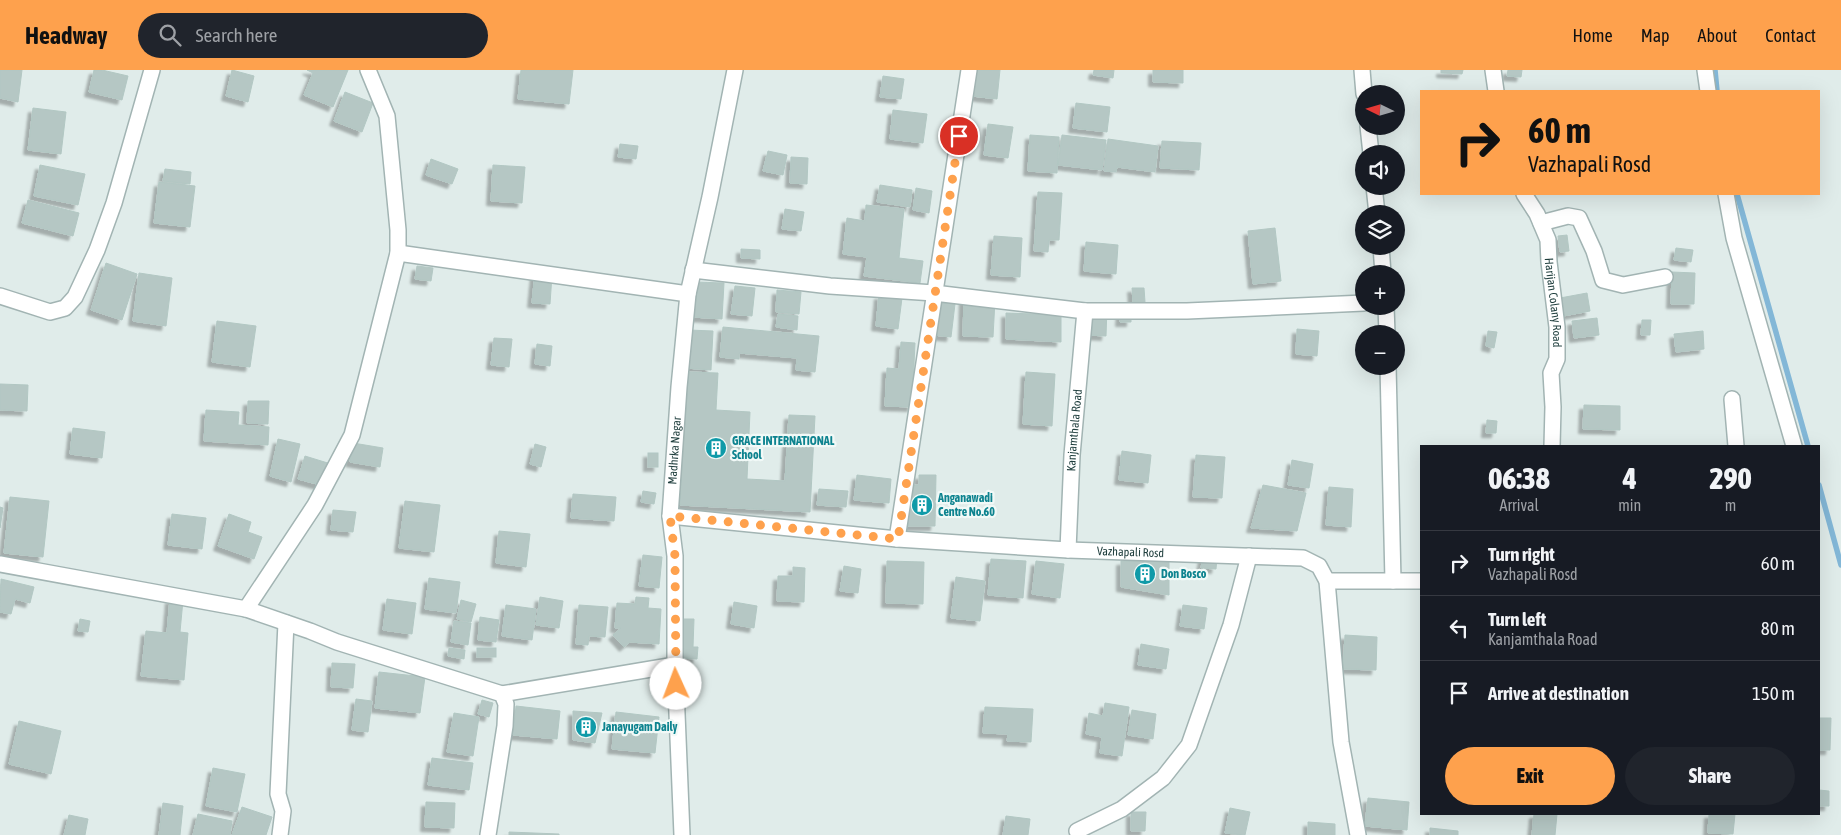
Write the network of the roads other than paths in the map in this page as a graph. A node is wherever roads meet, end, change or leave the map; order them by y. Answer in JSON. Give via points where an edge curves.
{"nodes":[{"id":1,"x":152,"y":70,"type":"edge"},
{"id":2,"x":368,"y":70,"type":"edge"},
{"id":3,"x":735,"y":70,"type":"edge"},
{"id":4,"x":969,"y":70,"type":"edge"},
{"id":5,"x":1362,"y":70,"type":"edge"},
{"id":6,"x":1493,"y":70,"type":"edge"},
{"id":7,"x":1705,"y":70,"type":"edge"},
{"id":8,"x":1363,"y":85,"type":"edge"},
{"id":9,"x":1496,"y":90,"type":"edge"},
{"id":10,"x":1708,"y":90,"type":"edge"},
{"id":11,"x":1525,"y":195,"type":"edge"},
{"id":12,"x":1726,"y":195,"type":"edge"},
{"id":13,"x":1541,"y":223,"type":"junction"},
{"id":14,"x":398,"y":253,"type":"junction"},
{"id":15,"x":693,"y":270,"type":"junction"},
{"id":16,"x":1665,"y":277,"type":"dead end"},
{"id":17,"x":934,"y":293,"type":"junction"},
{"id":18,"x":688,"y":294,"type":"junction"},
{"id":19,"x":0,"y":296,"type":"edge"},
{"id":20,"x":1355,"y":302,"type":"edge"},
{"id":21,"x":1085,"y":312,"type":"junction"},
{"id":22,"x":1388,"y":375,"type":"edge"},
{"id":23,"x":1732,"y":398,"type":"dead end"},
{"id":24,"x":1552,"y":445,"type":"edge"},
{"id":25,"x":1736,"y":445,"type":"edge"},
{"id":26,"x":1794,"y":445,"type":"edge"},
{"id":27,"x":670,"y":516,"type":"junction"},
{"id":28,"x":898,"y":539,"type":"junction"},
{"id":29,"x":1068,"y":550,"type":"junction"},
{"id":30,"x":1249,"y":556,"type":"junction"},
{"id":31,"x":0,"y":564,"type":"edge"},
{"id":32,"x":1393,"y":581,"type":"junction"},
{"id":33,"x":1420,"y":581,"type":"edge"},
{"id":34,"x":1327,"y":582,"type":"junction"},
{"id":35,"x":246,"y":609,"type":"junction"},
{"id":36,"x":286,"y":624,"type":"junction"},
{"id":37,"x":675,"y":665,"type":"junction"},
{"id":38,"x":502,"y":694,"type":"junction"},
{"id":39,"x":1078,"y":831,"type":"dead end"},
{"id":40,"x":280,"y":835,"type":"edge"},
{"id":41,"x":488,"y":835,"type":"edge"},
{"id":42,"x":682,"y":835,"type":"edge"},
{"id":43,"x":1358,"y":835,"type":"edge"}],
"edges":[{"from":1,"to":19,"type":"street","via":[[114,203],[75,297],[65,308],[50,312]]},
{"from":2,"to":14,"type":"street","via":[[387,116]]},
{"from":3,"to":15,"type":"street","name":"Madhrka Nagar"},
{"from":4,"to":17,"type":"street"},
{"from":5,"to":8,"type":"street"},
{"from":6,"to":9,"type":"street"},
{"from":7,"to":10,"type":"street"},
{"from":11,"to":13,"type":"street","name":"Harijan Colany Road"},
{"from":12,"to":26,"type":"street","via":[[1734,238]]},
{"from":13,"to":16,"type":"street","via":[[1568,216],[1579,218],[1603,280],[1623,285]]},
{"from":13,"to":24,"type":"street","name":"Harijan Colany Road","via":[[1548,240],[1557,327],[1557,359],[1551,373]]},
{"from":14,"to":18,"type":"street"},
{"from":14,"to":35,"type":"street","via":[[352,435],[315,506]]},
{"from":15,"to":17,"type":"street","via":[[830,286]]},
{"from":15,"to":18,"type":"street","name":"Madhrka Nagar"},
{"from":17,"to":21,"type":"street"},
{"from":17,"to":28,"type":"street"},
{"from":18,"to":27,"type":"street","name":"Madhrka Nagar"},
{"from":20,"to":21,"type":"street","via":[[1186,311]]},
{"from":21,"to":29,"type":"street","name":"Kanjamthala Road","via":[[1072,455]]},
{"from":22,"to":32,"type":"street"},
{"from":23,"to":25,"type":"street"},
{"from":27,"to":28,"type":"street","name":"Vazhapali Rosd"},
{"from":27,"to":37,"type":"street","name":"Madhrka Nagar","via":[[675,556]]},
{"from":28,"to":29,"type":"street","name":"Vazhapali Rosd"},
{"from":29,"to":30,"type":"street","name":"Vazhapali Rosd"},
{"from":30,"to":34,"type":"street","name":"Vazhapali Rosd","via":[[1303,558],[1319,566]]},
{"from":30,"to":39,"type":"street","via":[[1231,625],[1188,745],[1162,778],[1122,809]]},
{"from":31,"to":35,"type":"street"},
{"from":32,"to":33,"type":"street"},
{"from":32,"to":34,"type":"street"},
{"from":34,"to":43,"type":"street","via":[[1341,742]]},
{"from":35,"to":36,"type":"street"},
{"from":36,"to":38,"type":"street"},
{"from":36,"to":40,"type":"street","via":[[278,794],[283,811]]},
{"from":37,"to":38,"type":"street"},
{"from":37,"to":42,"type":"street","name":"Madhrka Nagar"},
{"from":38,"to":41,"type":"street","via":[[506,704],[505,726]]}]}
